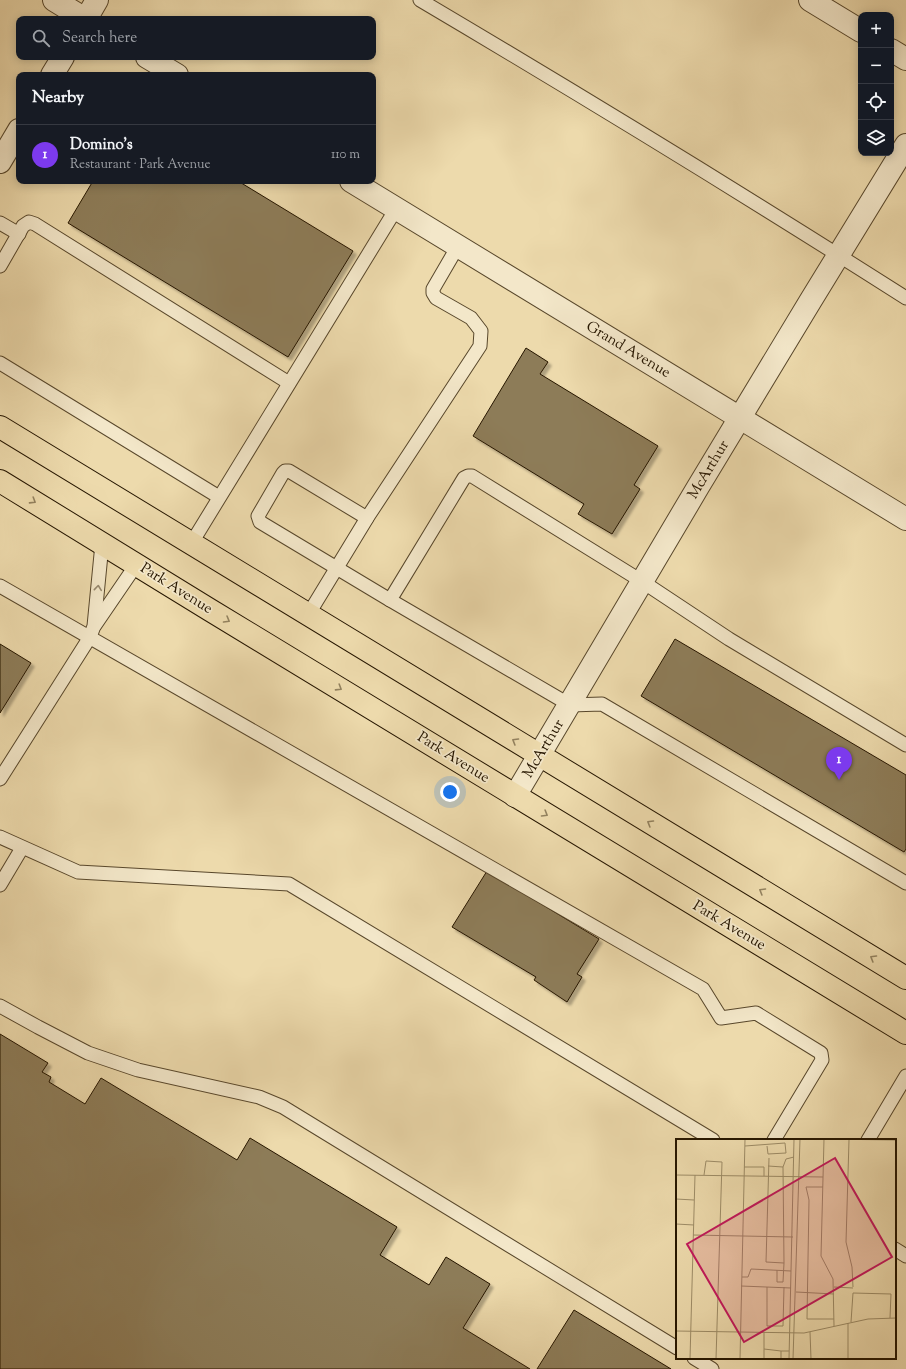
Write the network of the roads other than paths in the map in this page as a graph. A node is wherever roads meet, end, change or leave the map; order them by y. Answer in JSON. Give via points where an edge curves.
{"nodes":[{"id":1,"x":54,"y":0,"type":"edge"},
{"id":2,"x":97,"y":0,"type":"edge"},
{"id":3,"x":420,"y":0,"type":"edge"},
{"id":4,"x":810,"y":0,"type":"edge"},
{"id":5,"x":80,"y":16,"type":"edge"},
{"id":6,"x":87,"y":16,"type":"edge"},
{"id":7,"x":858,"y":29,"type":"edge"},
{"id":8,"x":894,"y":52,"type":"edge"},
{"id":9,"x":906,"y":59,"type":"edge"},
{"id":10,"x":61,"y":60,"type":"edge"},
{"id":11,"x":152,"y":60,"type":"edge"},
{"id":12,"x":54,"y":72,"type":"edge"},
{"id":13,"x":172,"y":72,"type":"edge"},
{"id":14,"x":16,"y":135,"type":"edge"},
{"id":15,"x":906,"y":145,"type":"edge"},
{"id":16,"x":0,"y":162,"type":"edge"},
{"id":17,"x":356,"y":184,"type":"edge"},
{"id":18,"x":396,"y":209,"type":"junction"},
{"id":19,"x":0,"y":223,"type":"edge"},
{"id":20,"x":19,"y":234,"type":"junction"},
{"id":21,"x":458,"y":246,"type":"junction"},
{"id":22,"x":838,"y":255,"type":"junction"},
{"id":23,"x":0,"y":266,"type":"edge"},
{"id":24,"x":906,"y":298,"type":"edge"},
{"id":25,"x":0,"y":363,"type":"edge"},
{"id":26,"x":289,"y":383,"type":"junction"},
{"id":27,"x":740,"y":418,"type":"junction"},
{"id":28,"x":0,"y":428,"type":"edge"},
{"id":29,"x":0,"y":481,"type":"edge"},
{"id":30,"x":219,"y":497,"type":"junction"},
{"id":31,"x":367,"y":518,"type":"junction"},
{"id":32,"x":906,"y":519,"type":"edge"},
{"id":33,"x":102,"y":544,"type":"junction"},
{"id":34,"x":191,"y":544,"type":"junction"},
{"id":35,"x":136,"y":565,"type":"junction"},
{"id":36,"x":337,"y":568,"type":"junction"},
{"id":37,"x":643,"y":582,"type":"junction"},
{"id":38,"x":0,"y":586,"type":"edge"},
{"id":39,"x":390,"y":600,"type":"junction"},
{"id":40,"x":308,"y":615,"type":"junction"},
{"id":41,"x":92,"y":632,"type":"junction"},
{"id":42,"x":570,"y":705,"type":"junction"},
{"id":43,"x":906,"y":745,"type":"edge"},
{"id":44,"x":540,"y":756,"type":"junction"},
{"id":45,"x":0,"y":779,"type":"edge"},
{"id":46,"x":516,"y":796,"type":"junction"},
{"id":47,"x":0,"y":837,"type":"edge"},
{"id":48,"x":22,"y":848,"type":"junction"},
{"id":49,"x":906,"y":883,"type":"edge"},
{"id":50,"x":0,"y":885,"type":"edge"},
{"id":51,"x":906,"y":978,"type":"edge"},
{"id":52,"x":0,"y":1006,"type":"edge"},
{"id":53,"x":906,"y":1033,"type":"edge"},
{"id":54,"x":906,"y":1076,"type":"edge"},
{"id":55,"x":711,"y":1139,"type":"edge"},
{"id":56,"x":775,"y":1139,"type":"edge"},
{"id":57,"x":869,"y":1139,"type":"edge"},
{"id":58,"x":896,"y":1250,"type":"edge"},
{"id":59,"x":906,"y":1256,"type":"edge"},
{"id":60,"x":676,"y":1347,"type":"edge"},
{"id":61,"x":696,"y":1359,"type":"edge"},
{"id":62,"x":712,"y":1369,"type":"edge"}],
"edges":[{"from":1,"to":5,"type":"street"},
{"from":2,"to":6,"type":"street"},
{"from":3,"to":22,"type":"lane"},
{"from":4,"to":7,"type":"street"},
{"from":8,"to":9,"type":"street"},
{"from":10,"to":12,"type":"street"},
{"from":11,"to":13,"type":"street"},
{"from":14,"to":16,"type":"street"},
{"from":15,"to":22,"type":"street","name":"McArthur"},
{"from":17,"to":18,"type":"street","name":"Grand Avenue"},
{"from":18,"to":21,"type":"street","name":"Grand Avenue"},
{"from":18,"to":26,"type":"lane"},
{"from":19,"to":20,"type":"lane"},
{"from":20,"to":23,"type":"lane"},
{"from":20,"to":26,"type":"lane","via":[[23,226],[29,222],[35,224]]},
{"from":21,"to":27,"type":"street","name":"Grand Avenue"},
{"from":21,"to":31,"type":"lane","via":[[433,293],[436,298],[471,318],[481,330],[480,346]]},
{"from":22,"to":24,"type":"lane"},
{"from":22,"to":27,"type":"street","name":"McArthur"},
{"from":25,"to":30,"type":"lane"},
{"from":26,"to":30,"type":"lane"},
{"from":27,"to":32,"type":"street","name":"Grand Avenue"},
{"from":27,"to":37,"type":"street","name":"McArthur"},
{"from":28,"to":34,"type":"main road"},
{"from":29,"to":33,"type":"main road","name":"Park Avenue","one_way":true},
{"from":30,"to":34,"type":"lane"},
{"from":31,"to":36,"type":"lane"},
{"from":31,"to":36,"type":"lane","via":[[289,471],[283,473],[258,516],[260,522]]},
{"from":33,"to":35,"type":"main road","name":"Park Avenue"},
{"from":41,"to":33,"type":"lane","one_way":true},
{"from":34,"to":40,"type":"main road"},
{"from":35,"to":41,"type":"lane"},
{"from":35,"to":46,"type":"main road","name":"Park Avenue","one_way":true},
{"from":36,"to":39,"type":"lane"},
{"from":36,"to":40,"type":"lane"},
{"from":37,"to":39,"type":"lane","via":[[472,476],[468,476],[464,478]]},
{"from":37,"to":42,"type":"street","name":"McArthur"},
{"from":37,"to":43,"type":"lane","via":[[729,639]]},
{"from":38,"to":41,"type":"lane"},
{"from":39,"to":42,"type":"lane"},
{"from":44,"to":40,"type":"main road","one_way":true},
{"from":41,"to":45,"type":"lane"},
{"from":41,"to":56,"type":"lane","via":[[703,989],[721,1018],[756,1013],[821,1053],[822,1060]]},
{"from":42,"to":44,"type":"street","name":"McArthur"},
{"from":42,"to":49,"type":"lane","via":[[602,704]]},
{"from":44,"to":46,"type":"street","name":"McArthur"},
{"from":51,"to":44,"type":"main road","one_way":true},
{"from":46,"to":53,"type":"main road","name":"Park Avenue","one_way":true},
{"from":47,"to":48,"type":"lane"},
{"from":48,"to":50,"type":"lane"},
{"from":48,"to":55,"type":"lane","via":[[78,872],[289,884]]},
{"from":52,"to":60,"type":"lane","via":[[88,1053],[138,1070],[259,1097],[283,1108]]},
{"from":54,"to":57,"type":"lane"},
{"from":58,"to":59,"type":"lane"},
{"from":61,"to":62,"type":"lane"}]}
